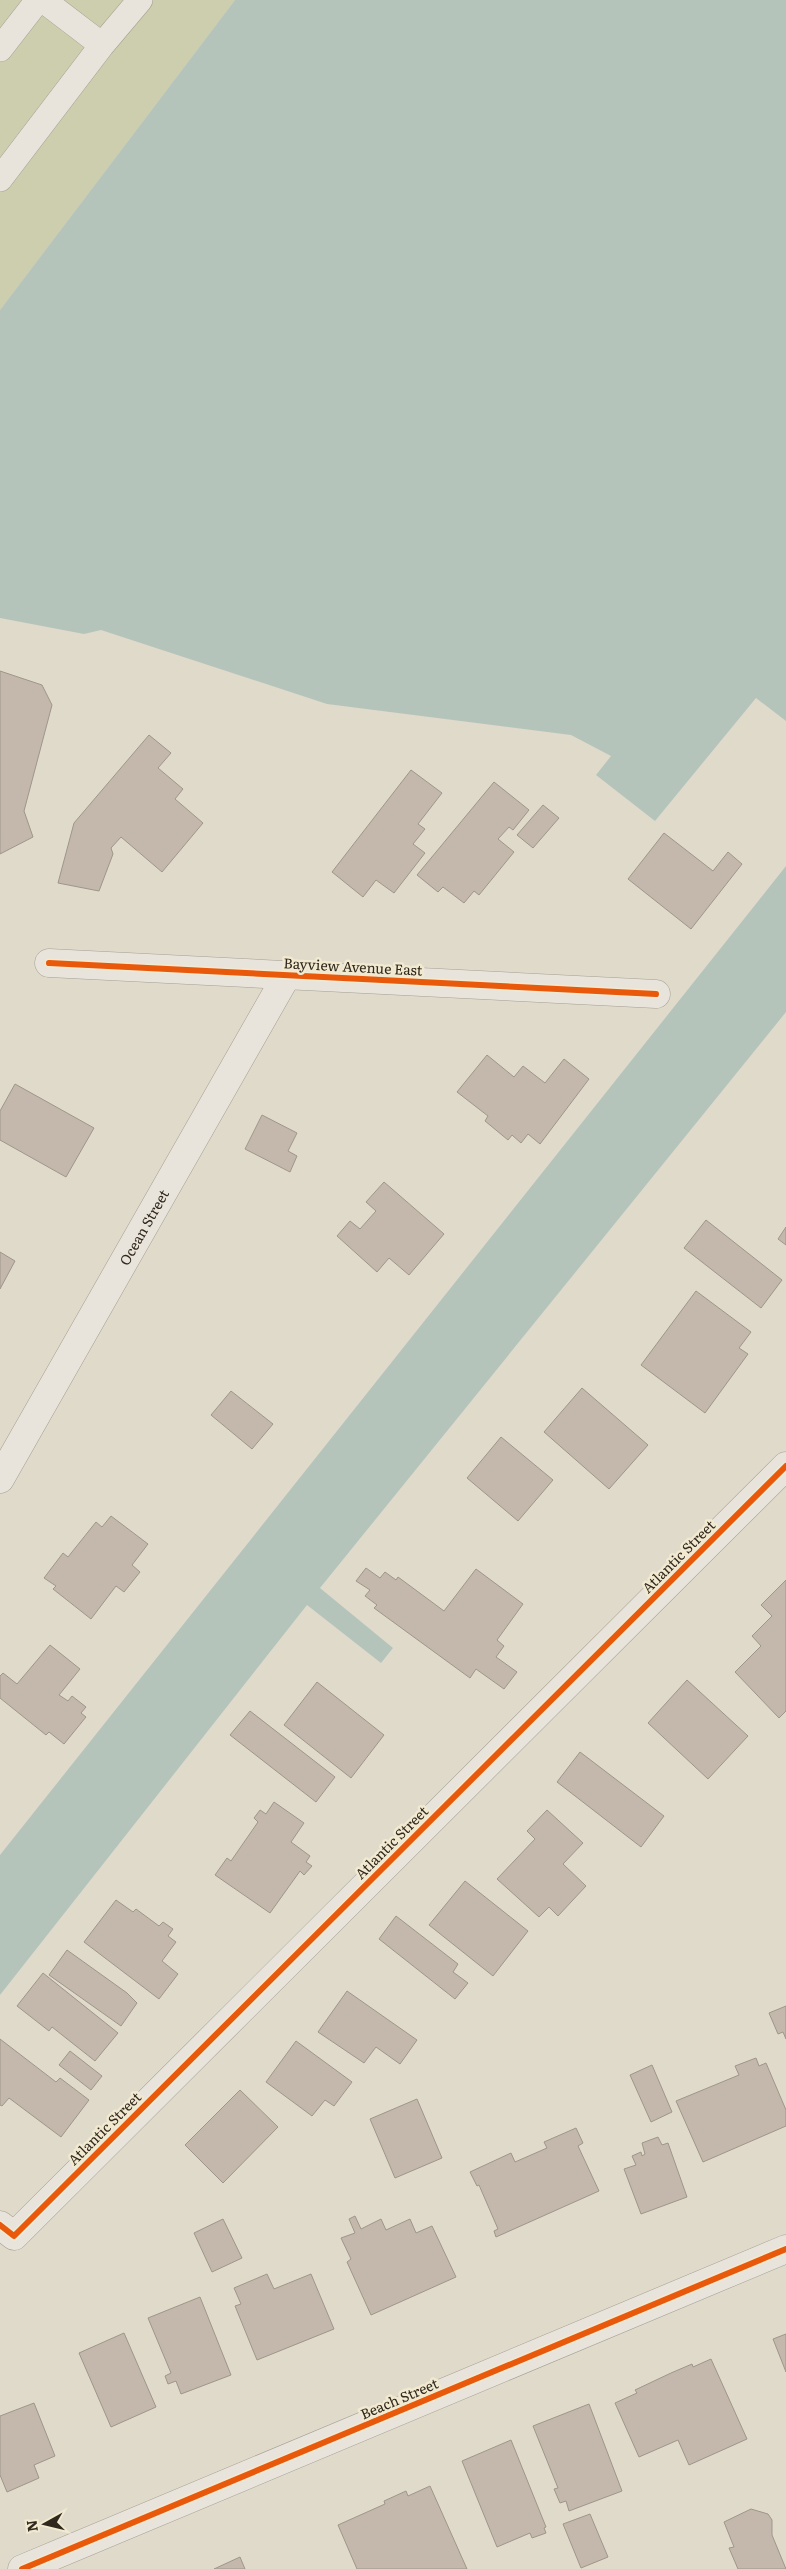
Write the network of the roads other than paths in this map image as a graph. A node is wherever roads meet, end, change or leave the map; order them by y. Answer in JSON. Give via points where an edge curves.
{"nodes":[{"id":1,"x":38,"y":0,"type":"edge"},
{"id":2,"x":43,"y":0,"type":"edge"},
{"id":3,"x":140,"y":0,"type":"edge"},
{"id":4,"x":102,"y":45,"type":"junction"},
{"id":5,"x":0,"y":49,"type":"edge"},
{"id":6,"x":0,"y":179,"type":"edge"},
{"id":7,"x":49,"y":963,"type":"dead end"},
{"id":8,"x":287,"y":975,"type":"junction"},
{"id":9,"x":656,"y":994,"type":"dead end"},
{"id":10,"x":786,"y":1466,"type":"edge"},
{"id":11,"x":0,"y":1479,"type":"edge"},
{"id":12,"x":7,"y":2231,"type":"edge"},
{"id":13,"x":786,"y":2249,"type":"edge"},
{"id":14,"x":22,"y":2569,"type":"edge"}],
"edges":[{"from":1,"to":5,"type":"lane"},
{"from":2,"to":4,"type":"lane"},
{"from":3,"to":4,"type":"lane"},
{"from":4,"to":6,"type":"lane"},
{"from":7,"to":8,"type":"street","name":"Bayview Avenue East"},
{"from":8,"to":9,"type":"street","name":"Bayview Avenue East"},
{"from":8,"to":11,"type":"street","name":"Ocean Street"},
{"from":10,"to":12,"type":"street","name":"Atlantic Street"},
{"from":13,"to":14,"type":"street","name":"Beach Street"}]}
